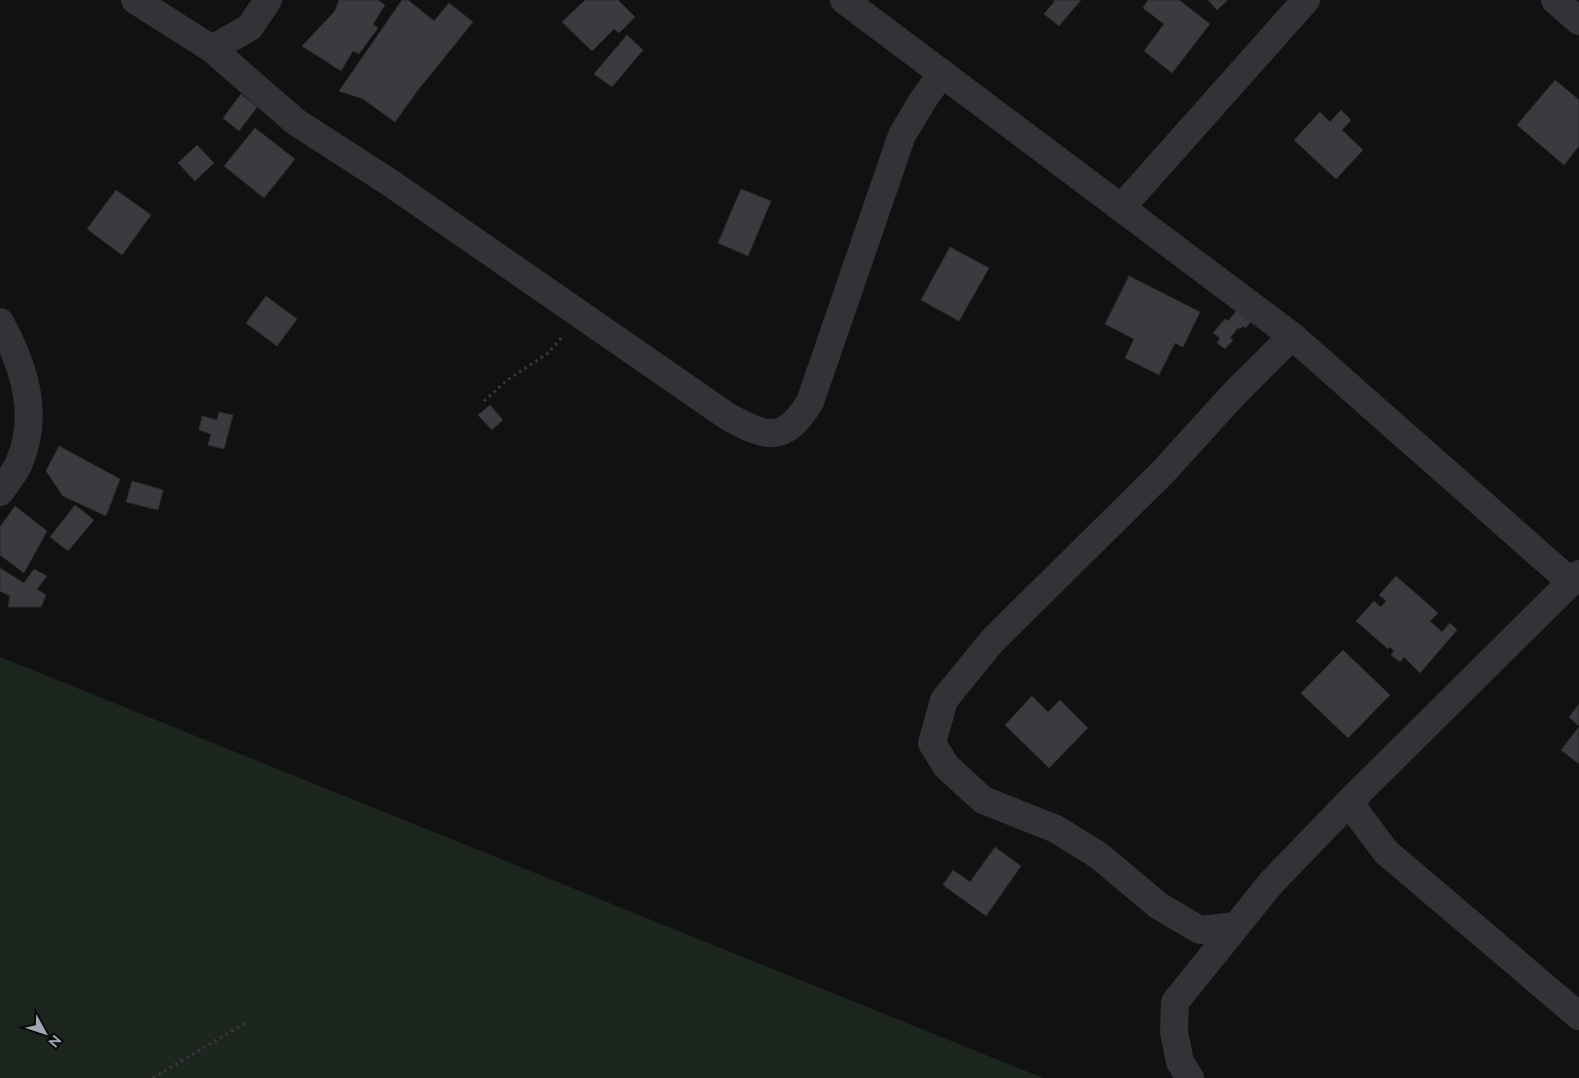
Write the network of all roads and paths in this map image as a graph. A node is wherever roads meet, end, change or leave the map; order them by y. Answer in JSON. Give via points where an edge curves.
{"nodes":[{"id":1,"x":135,"y":0,"type":"edge"},
{"id":2,"x":268,"y":0,"type":"edge"},
{"id":3,"x":844,"y":0,"type":"edge"},
{"id":4,"x":1306,"y":0,"type":"edge"},
{"id":5,"x":1555,"y":0,"type":"edge"},
{"id":6,"x":1579,"y":21,"type":"edge"},
{"id":7,"x":250,"y":27,"type":"junction"},
{"id":8,"x":212,"y":49,"type":"junction"},
{"id":9,"x":942,"y":73,"type":"junction"},
{"id":10,"x":243,"y":76,"type":"junction"},
{"id":11,"x":1121,"y":208,"type":"junction"},
{"id":12,"x":578,"y":312,"type":"junction"},
{"id":13,"x":0,"y":322,"type":"edge"},
{"id":14,"x":1292,"y":336,"type":"junction"},
{"id":15,"x":484,"y":401,"type":"dead end"},
{"id":16,"x":0,"y":492,"type":"edge"},
{"id":17,"x":1575,"y":578,"type":"edge"},
{"id":18,"x":1353,"y":798,"type":"junction"},
{"id":19,"x":1236,"y":926,"type":"junction"},
{"id":20,"x":1579,"y":1016,"type":"edge"},
{"id":21,"x":246,"y":1022,"type":"dead end"},
{"id":22,"x":153,"y":1078,"type":"edge"},
{"id":23,"x":1190,"y":1078,"type":"edge"}],
"edges":[{"from":1,"to":8,"type":"street"},
{"from":2,"to":7,"type":"street"},
{"from":3,"to":9,"type":"street"},
{"from":4,"to":11,"type":"street"},
{"from":5,"to":6,"type":"street"},
{"from":7,"to":8,"type":"street"},
{"from":7,"to":10,"type":"street"},
{"from":8,"to":10,"type":"street"},
{"from":9,"to":11,"type":"street"},
{"from":9,"to":12,"type":"street","via":[[902,135],[810,402],[800,418],[787,429],[770,433],[752,430]]},
{"from":10,"to":12,"type":"street","via":[[296,122]]},
{"from":11,"to":14,"type":"street"},
{"from":12,"to":15,"type":"path","via":[[548,353],[506,381]]},
{"from":13,"to":16,"type":"street","via":[[24,377],[30,415],[19,464]]},
{"from":14,"to":17,"type":"street"},
{"from":14,"to":19,"type":"street","via":[[1162,473],[992,641],[944,700],[932,742],[946,766],[983,800],[1056,829],[1098,855],[1159,906],[1200,930]]},
{"from":17,"to":18,"type":"street"},
{"from":18,"to":19,"type":"street","via":[[1271,882]]},
{"from":18,"to":20,"type":"street","via":[[1356,812],[1386,852]]},
{"from":19,"to":23,"type":"street","via":[[1175,1002],[1174,1032],[1180,1062]]},
{"from":21,"to":22,"type":"path"}]}
